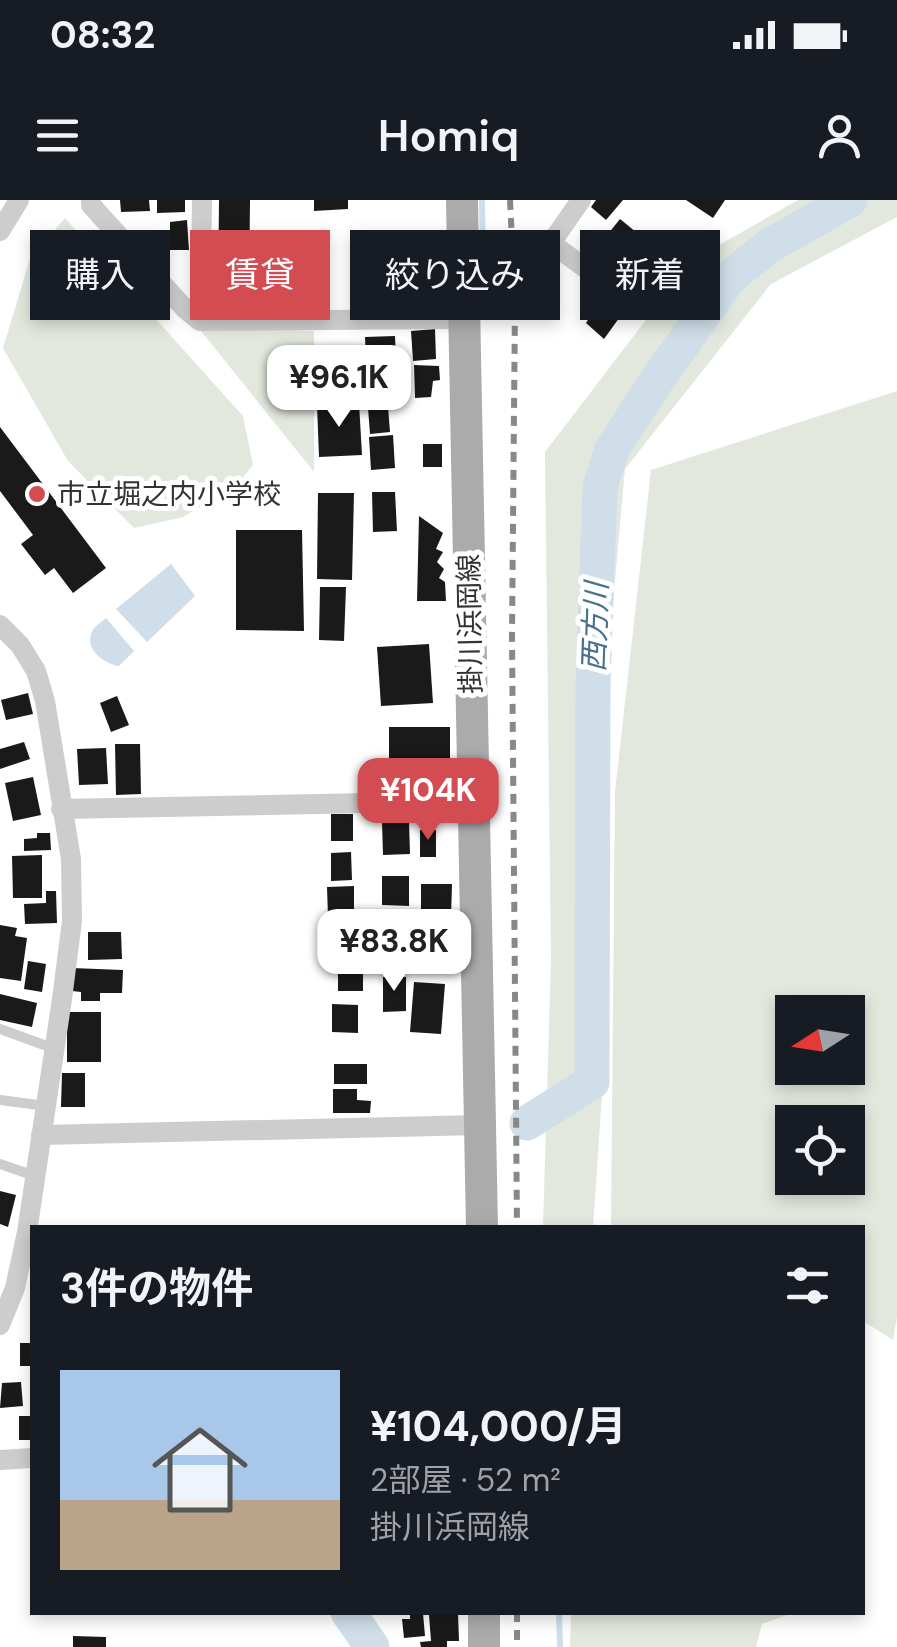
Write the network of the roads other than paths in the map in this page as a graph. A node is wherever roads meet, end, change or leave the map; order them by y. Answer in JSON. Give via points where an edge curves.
{"nodes":[{"id":1,"x":19,"y":200,"type":"edge"},
{"id":2,"x":91,"y":200,"type":"edge"},
{"id":3,"x":202,"y":200,"type":"edge"},
{"id":4,"x":462,"y":200,"type":"edge"},
{"id":5,"x":581,"y":200,"type":"edge"},
{"id":6,"x":202,"y":230,"type":"edge"},
{"id":7,"x":463,"y":230,"type":"edge"},
{"id":8,"x":0,"y":231,"type":"edge"},
{"id":9,"x":580,"y":264,"type":"edge"},
{"id":10,"x":190,"y":313,"type":"edge"},
{"id":11,"x":464,"y":320,"type":"edge"},
{"id":12,"x":0,"y":625,"type":"edge"},
{"id":13,"x":474,"y":800,"type":"junction"},
{"id":14,"x":61,"y":809,"type":"junction"},
{"id":15,"x":0,"y":1029,"type":"edge"},
{"id":16,"x":55,"y":1049,"type":"junction"},
{"id":17,"x":0,"y":1100,"type":"edge"},
{"id":18,"x":46,"y":1106,"type":"junction"},
{"id":19,"x":480,"y":1124,"type":"junction"},
{"id":20,"x":42,"y":1135,"type":"junction"},
{"id":21,"x":0,"y":1164,"type":"edge"},
{"id":22,"x":35,"y":1176,"type":"junction"},
{"id":23,"x":482,"y":1225,"type":"edge"},
{"id":24,"x":8,"y":1281,"type":"edge"},
{"id":25,"x":0,"y":1325,"type":"edge"},
{"id":26,"x":30,"y":1458,"type":"edge"},
{"id":27,"x":0,"y":1460,"type":"edge"},
{"id":28,"x":484,"y":1615,"type":"edge"},
{"id":29,"x":484,"y":1647,"type":"edge"}],
"edges":[{"from":1,"to":8,"type":"street"},
{"from":2,"to":10,"type":"street"},
{"from":3,"to":6,"type":"street"},
{"from":4,"to":7,"type":"main road","name":"掛川浜岡線"},
{"from":5,"to":9,"type":"street","via":[[551,243]]},
{"from":11,"to":13,"type":"main road","name":"掛川浜岡線"},
{"from":12,"to":14,"type":"street","via":[[36,672]]},
{"from":13,"to":14,"type":"street"},
{"from":13,"to":19,"type":"main road","name":"掛川浜岡線"},
{"from":14,"to":16,"type":"street","via":[[72,922]]},
{"from":15,"to":16,"type":"lane"},
{"from":16,"to":18,"type":"street"},
{"from":17,"to":18,"type":"lane"},
{"from":18,"to":20,"type":"street"},
{"from":19,"to":20,"type":"street"},
{"from":19,"to":23,"type":"main road","name":"掛川浜岡線"},
{"from":20,"to":22,"type":"street"},
{"from":21,"to":22,"type":"lane"},
{"from":22,"to":24,"type":"street"},
{"from":24,"to":25,"type":"street"},
{"from":26,"to":27,"type":"street"},
{"from":28,"to":29,"type":"main road"}]}
